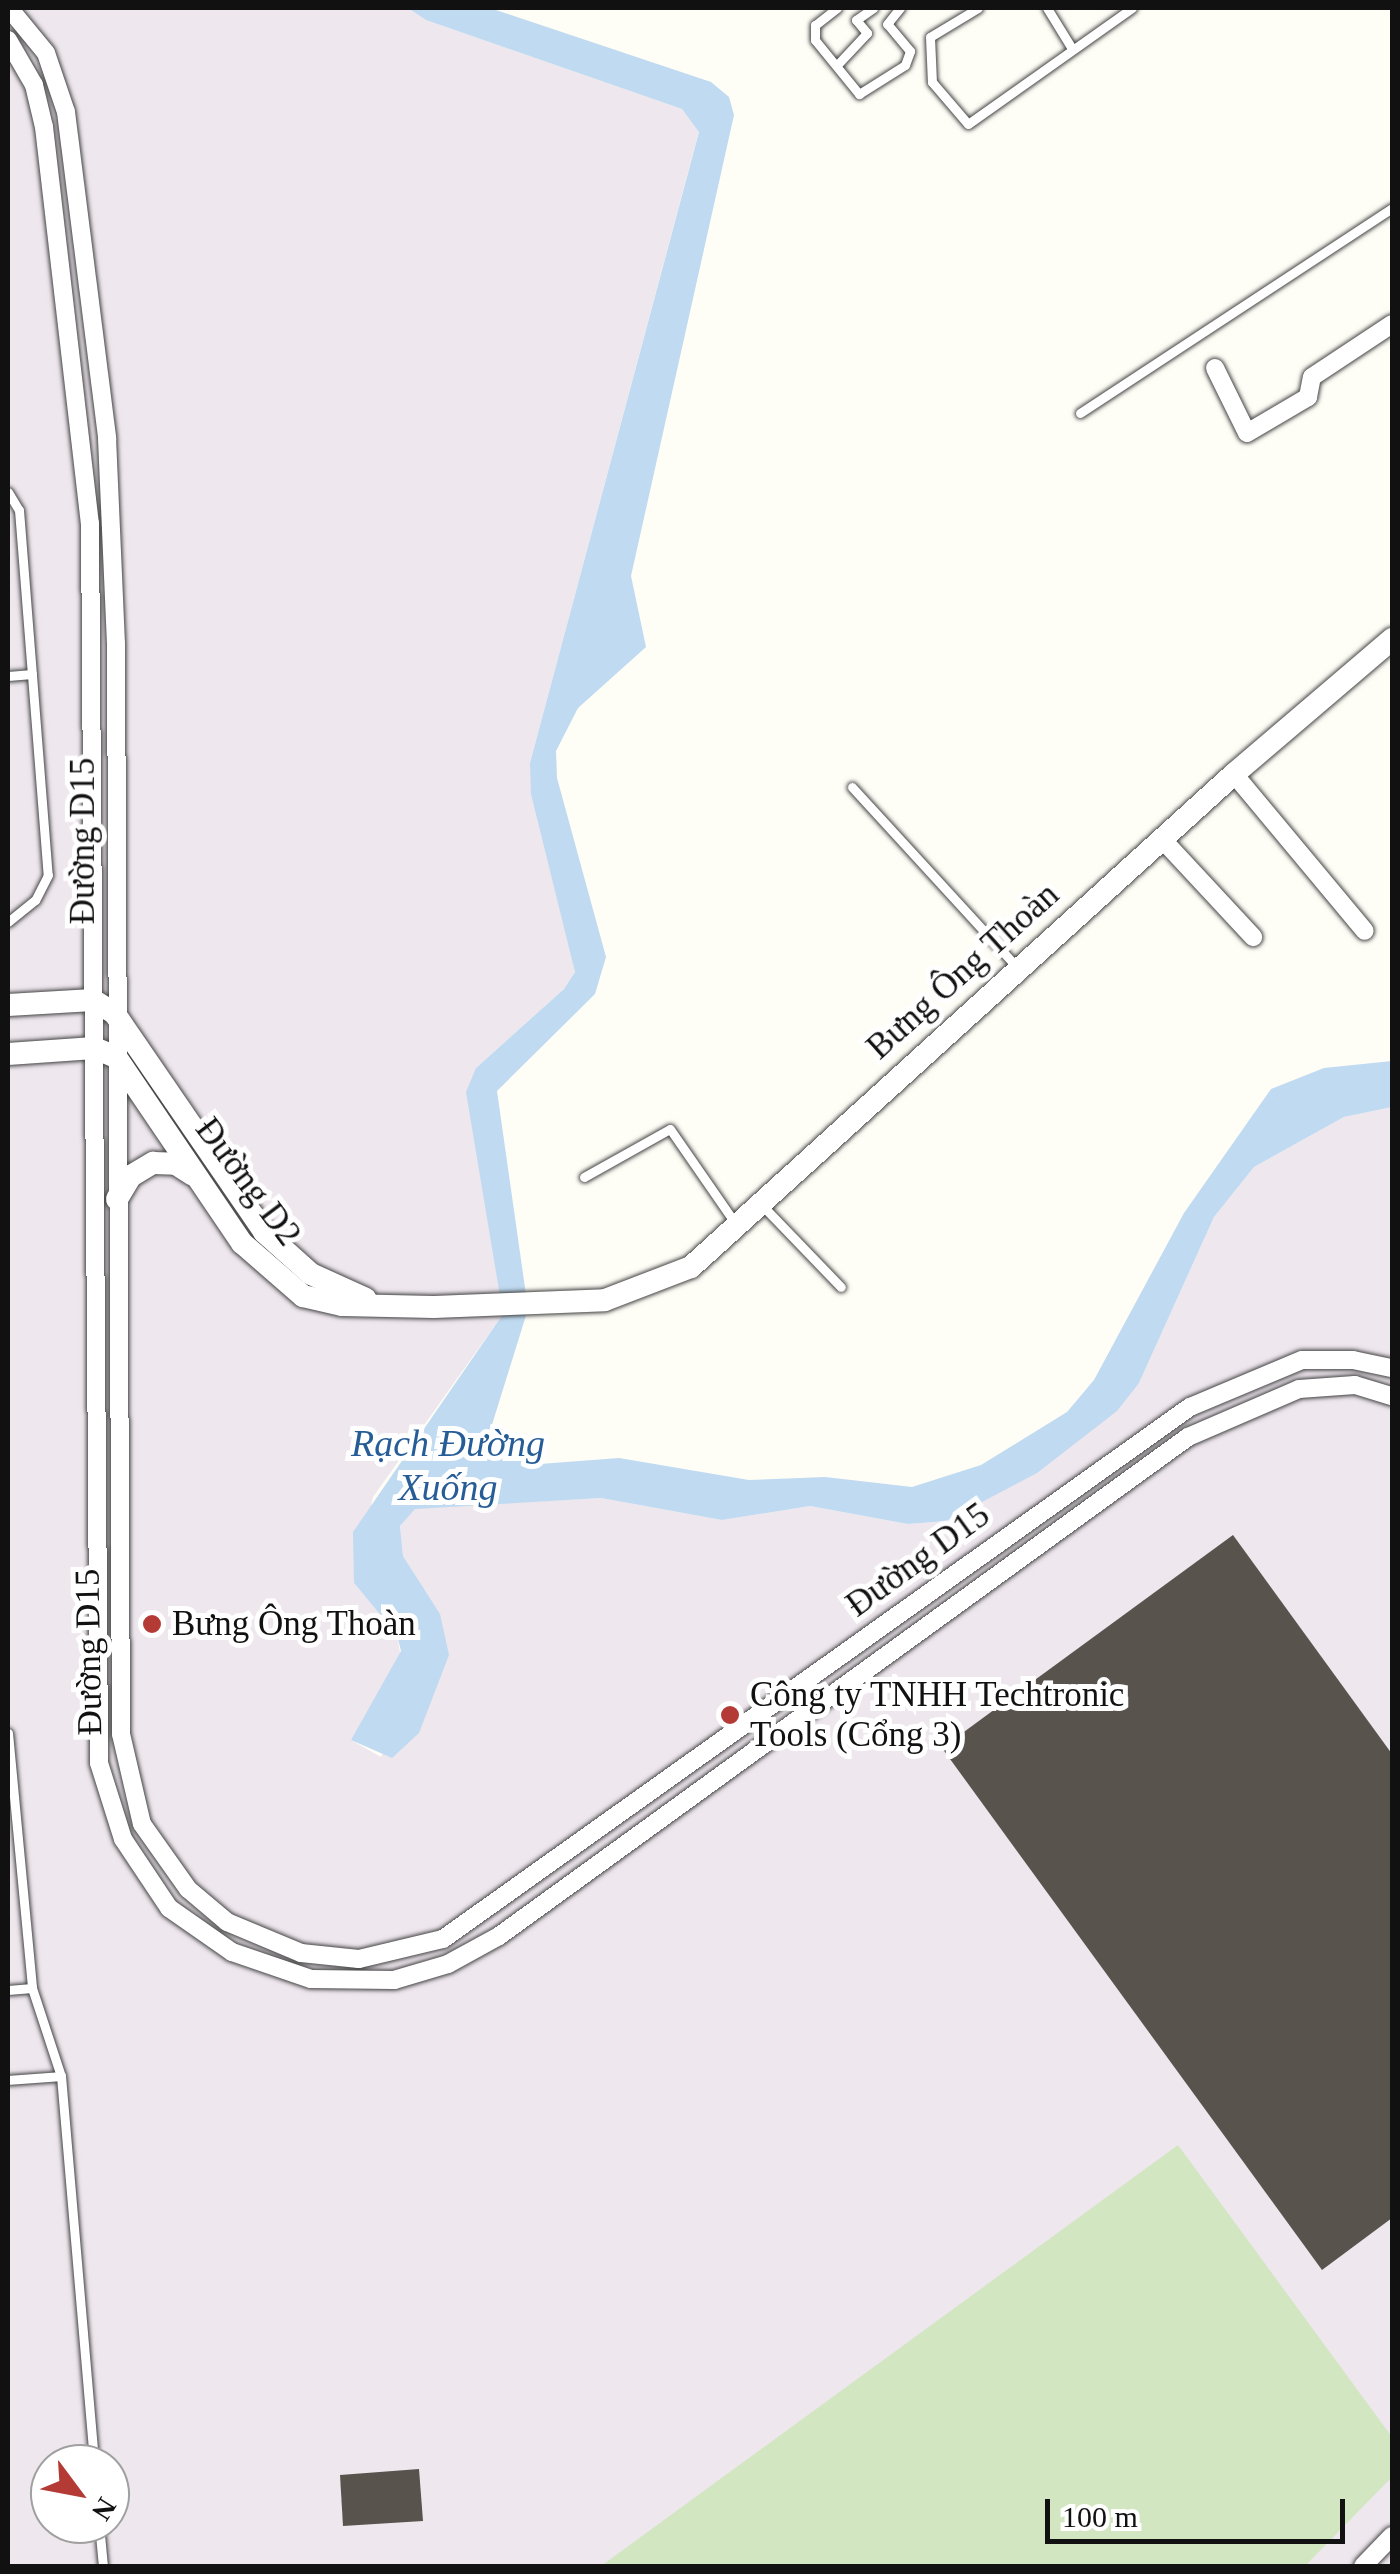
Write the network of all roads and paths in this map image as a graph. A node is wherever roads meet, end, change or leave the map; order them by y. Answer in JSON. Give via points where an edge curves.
{"nodes":[{"id":1,"x":9,"y":8,"type":"edge"},
{"id":2,"x":837,"y":8,"type":"edge"},
{"id":3,"x":874,"y":8,"type":"edge"},
{"id":4,"x":900,"y":8,"type":"edge"},
{"id":5,"x":956,"y":8,"type":"edge"},
{"id":6,"x":978,"y":8,"type":"edge"},
{"id":7,"x":1047,"y":8,"type":"edge"},
{"id":8,"x":1132,"y":8,"type":"edge"},
{"id":9,"x":963,"y":17,"type":"junction"},
{"id":10,"x":8,"y":40,"type":"edge"},
{"id":11,"x":1071,"y":47,"type":"junction"},
{"id":12,"x":837,"y":65,"type":"junction"},
{"id":13,"x":1392,"y":208,"type":"edge"},
{"id":14,"x":1392,"y":324,"type":"edge"},
{"id":15,"x":1215,"y":368,"type":"dead end"},
{"id":16,"x":1080,"y":414,"type":"dead end"},
{"id":17,"x":8,"y":492,"type":"edge"},
{"id":18,"x":1391,"y":643,"type":"edge"},
{"id":19,"x":32,"y":674,"type":"junction"},
{"id":20,"x":8,"y":676,"type":"edge"},
{"id":21,"x":1234,"y":774,"type":"junction"},
{"id":22,"x":852,"y":787,"type":"dead end"},
{"id":23,"x":1162,"y":839,"type":"junction"},
{"id":24,"x":8,"y":922,"type":"edge"},
{"id":25,"x":1365,"y":931,"type":"dead end"},
{"id":26,"x":1254,"y":937,"type":"dead end"},
{"id":27,"x":1018,"y":968,"type":"junction"},
{"id":28,"x":94,"y":1000,"type":"junction"},
{"id":29,"x":8,"y":1005,"type":"edge"},
{"id":30,"x":115,"y":1014,"type":"junction"},
{"id":31,"x":105,"y":1052,"type":"junction"},
{"id":32,"x":8,"y":1054,"type":"edge"},
{"id":33,"x":584,"y":1177,"type":"dead end"},
{"id":34,"x":202,"y":1183,"type":"junction"},
{"id":35,"x":117,"y":1198,"type":"junction"},
{"id":36,"x":759,"y":1202,"type":"junction"},
{"id":37,"x":735,"y":1223,"type":"junction"},
{"id":38,"x":840,"y":1287,"type":"dead end"},
{"id":39,"x":378,"y":1304,"type":"junction"},
{"id":40,"x":434,"y":1307,"type":"joint"},
{"id":41,"x":1392,"y":1368,"type":"edge"},
{"id":42,"x":1392,"y":1396,"type":"edge"},
{"id":43,"x":8,"y":1733,"type":"edge"},
{"id":44,"x":678,"y":1773,"type":"junction"},
{"id":45,"x":692,"y":1792,"type":"junction"},
{"id":46,"x":32,"y":1988,"type":"junction"},
{"id":47,"x":8,"y":1990,"type":"edge"},
{"id":48,"x":61,"y":2076,"type":"junction"},
{"id":49,"x":8,"y":2080,"type":"edge"},
{"id":50,"x":92,"y":2444,"type":"edge"},
{"id":51,"x":1392,"y":2536,"type":"edge"},
{"id":52,"x":1362,"y":2566,"type":"edge"}],
"edges":[{"from":1,"to":30,"type":"street","name":"Đường D15","via":[[46,53],[62,94],[98,354],[116,642]]},
{"from":2,"to":12,"type":"lane","via":[[815,25],[816,40]]},
{"from":3,"to":12,"type":"lane","via":[[856,20],[866,33]]},
{"from":4,"to":12,"type":"lane","via":[[887,24],[910,50],[905,65],[860,94]]},
{"from":5,"to":9,"type":"lane"},
{"from":6,"to":9,"type":"lane"},
{"from":7,"to":11,"type":"lane"},
{"from":8,"to":11,"type":"lane"},
{"from":9,"to":11,"type":"lane","via":[[930,37],[932,82],[968,124]]},
{"from":10,"to":28,"type":"street","name":"Đường D15","via":[[40,106],[84,436],[94,644]]},
{"from":13,"to":16,"type":"lane"},
{"from":14,"to":15,"type":"street","via":[[1312,377],[1308,396],[1248,433]]},
{"from":17,"to":19,"type":"lane","via":[[19,510]]},
{"from":18,"to":21,"type":"street","name":"Bưng Ông Thoàn"},
{"from":19,"to":20,"type":"lane"},
{"from":19,"to":24,"type":"lane","via":[[48,876],[36,900]]},
{"from":21,"to":23,"type":"street","name":"Bưng Ông Thoàn"},
{"from":21,"to":25,"type":"street"},
{"from":22,"to":27,"type":"lane"},
{"from":23,"to":26,"type":"street"},
{"from":23,"to":27,"type":"street","name":"Bưng Ông Thoàn"},
{"from":27,"to":36,"type":"street","name":"Bưng Ông Thoàn"},
{"from":28,"to":29,"type":"street"},
{"from":28,"to":30,"type":"street"},
{"from":28,"to":31,"type":"street","name":"Đường D15"},
{"from":30,"to":31,"type":"street","name":"Đường D15"},
{"from":30,"to":39,"type":"street","name":"Đường D2","via":[[279,1249],[330,1285]]},
{"from":31,"to":32,"type":"street"},
{"from":31,"to":34,"type":"street","name":"Đường D2"},
{"from":31,"to":35,"type":"street","name":"Đường D15"},
{"from":31,"to":45,"type":"street","name":"Đường D15","via":[[98,1750],[112,1812],[152,1886],[188,1924],[259,1965],[324,1980],[394,1980],[474,1951]]},
{"from":33,"to":37,"type":"lane","via":[[670,1129]]},
{"from":34,"to":35,"type":"street","via":[[184,1168],[161,1162],[138,1170]]},
{"from":34,"to":39,"type":"street","name":"Đường D2","via":[[242,1243],[285,1284],[321,1302]]},
{"from":35,"to":44,"type":"street","name":"Đường D15","via":[[122,1734],[142,1824],[188,1890],[227,1922],[301,1953],[359,1959],[416,1949],[473,1923]]},
{"from":36,"to":37,"type":"street","name":"Bưng Ông Thoàn"},
{"from":36,"to":38,"type":"lane"},
{"from":37,"to":40,"type":"street","name":"Bưng Ông Thoàn","via":[[691,1266],[606,1300]]},
{"from":39,"to":40,"type":"street","name":"Đường D2"},
{"from":41,"to":44,"type":"street","name":"Đường D15","via":[[1302,1360],[1190,1407]]},
{"from":42,"to":45,"type":"street","name":"Đường D15","via":[[1355,1386],[1299,1389],[1188,1437]]},
{"from":43,"to":46,"type":"lane"},
{"from":44,"to":45,"type":"street"},
{"from":46,"to":47,"type":"lane"},
{"from":46,"to":48,"type":"lane"},
{"from":48,"to":49,"type":"lane"},
{"from":48,"to":50,"type":"lane"},
{"from":51,"to":52,"type":"street"}]}
